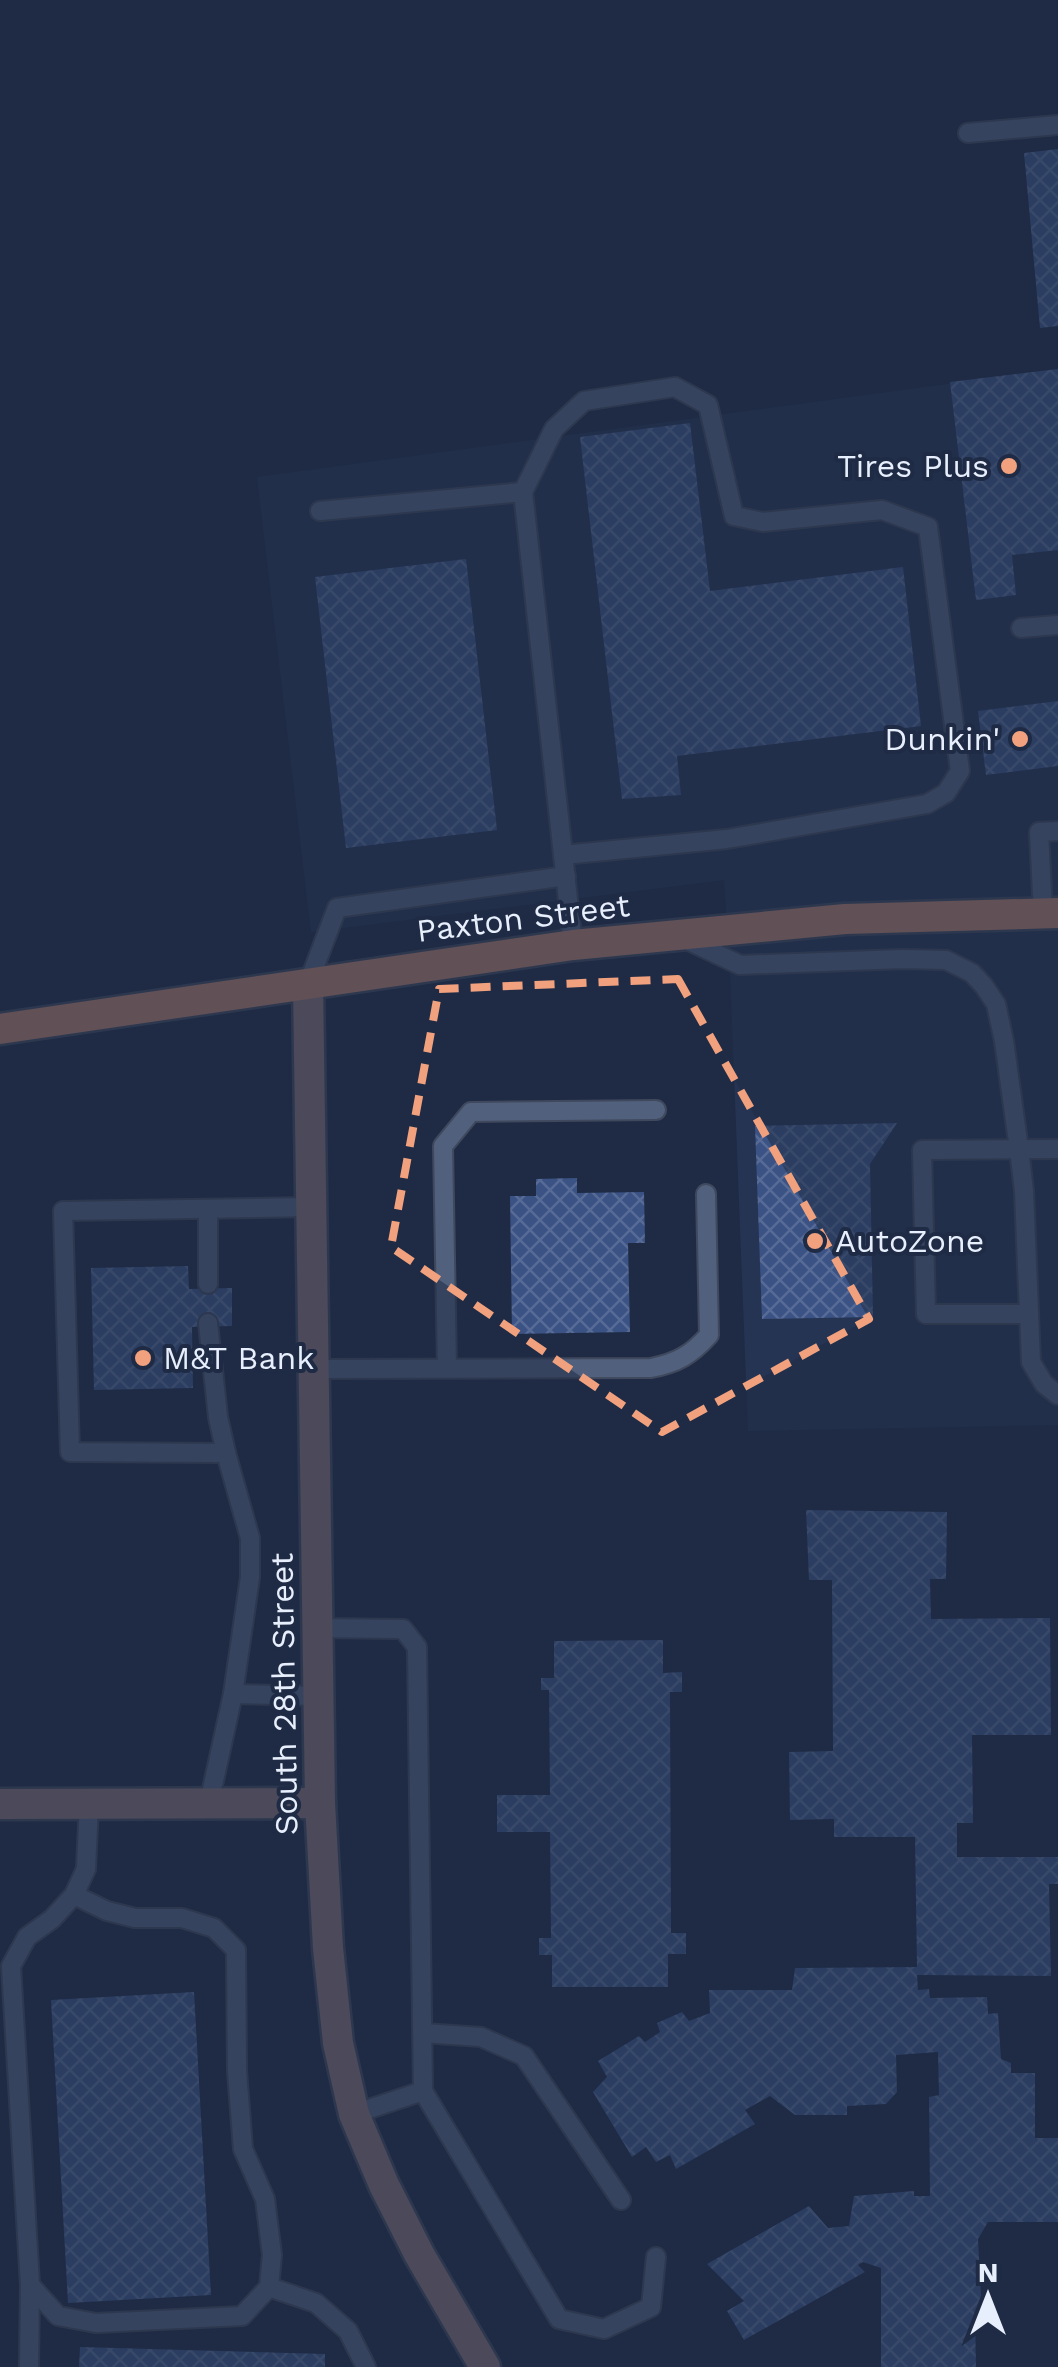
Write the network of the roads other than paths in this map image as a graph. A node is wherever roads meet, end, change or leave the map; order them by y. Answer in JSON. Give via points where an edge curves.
{"nodes":[{"id":1,"x":1058,"y":125,"type":"edge"},
{"id":2,"x":968,"y":133,"type":"dead end"},
{"id":3,"x":523,"y":492,"type":"junction"},
{"id":4,"x":320,"y":512,"type":"dead end"},
{"id":5,"x":1058,"y":625,"type":"edge"},
{"id":6,"x":1021,"y":628,"type":"dead end"},
{"id":7,"x":1058,"y":831,"type":"edge"},
{"id":8,"x":564,"y":855,"type":"junction"},
{"id":9,"x":566,"y":876,"type":"junction"},
{"id":10,"x":1050,"y":913,"type":"edge"},
{"id":11,"x":676,"y":934,"type":"junction"},
{"id":12,"x":574,"y":945,"type":"junction"},
{"id":13,"x":308,"y":984,"type":"junction"},
{"id":14,"x":0,"y":1029,"type":"edge"},
{"id":15,"x":656,"y":1110,"type":"dead end"},
{"id":16,"x":1020,"y":1149,"type":"junction"},
{"id":17,"x":1058,"y":1150,"type":"edge"},
{"id":18,"x":706,"y":1194,"type":"dead end"},
{"id":19,"x":311,"y":1207,"type":"junction"},
{"id":20,"x":208,"y":1209,"type":"junction"},
{"id":21,"x":208,"y":1284,"type":"dead end"},
{"id":22,"x":1029,"y":1314,"type":"junction"},
{"id":23,"x":208,"y":1323,"type":"dead end"},
{"id":24,"x":447,"y":1368,"type":"junction"},
{"id":25,"x":313,"y":1369,"type":"junction"},
{"id":26,"x":1058,"y":1395,"type":"edge"},
{"id":27,"x":226,"y":1453,"type":"junction"},
{"id":28,"x":318,"y":1628,"type":"junction"},
{"id":29,"x":233,"y":1694,"type":"junction"},
{"id":30,"x":318,"y":1696,"type":"junction"},
{"id":31,"x":209,"y":1803,"type":"junction"},
{"id":32,"x":320,"y":1803,"type":"junction"},
{"id":33,"x":0,"y":1804,"type":"edge"},
{"id":34,"x":89,"y":1804,"type":"junction"},
{"id":35,"x":74,"y":1895,"type":"junction"},
{"id":36,"x":423,"y":2033,"type":"junction"},
{"id":37,"x":423,"y":2090,"type":"junction"},
{"id":38,"x":354,"y":2114,"type":"junction"},
{"id":39,"x":620,"y":2200,"type":"dead end"},
{"id":40,"x":656,"y":2257,"type":"dead end"},
{"id":41,"x":30,"y":2285,"type":"junction"},
{"id":42,"x":269,"y":2286,"type":"junction"},
{"id":43,"x":29,"y":2367,"type":"edge"},
{"id":44,"x":366,"y":2367,"type":"edge"},
{"id":45,"x":484,"y":2367,"type":"edge"}],
"edges":[{"from":1,"to":2,"type":"lane"},
{"from":3,"to":4,"type":"lane"},
{"from":3,"to":8,"type":"lane"},
{"from":3,"to":8,"type":"lane","via":[[554,429],[584,401],[676,387],[708,405],[734,516],[763,522],[882,510],[928,527],[960,771],[946,793],[926,804],[727,838]]},
{"from":5,"to":6,"type":"lane"},
{"from":7,"to":10,"type":"lane","via":[[1038,832]]},
{"from":8,"to":9,"type":"lane"},
{"from":9,"to":12,"type":"lane"},
{"from":9,"to":13,"type":"lane","via":[[336,908]]},
{"from":10,"to":11,"type":"main road","name":"Paxton Street","via":[[844,919]]},
{"from":11,"to":12,"type":"main road","name":"Paxton Street"},
{"from":11,"to":16,"type":"lane","via":[[740,966],[946,960],[972,973],[996,1004]]},
{"from":12,"to":13,"type":"main road","name":"Paxton Street"},
{"from":13,"to":14,"type":"main road","name":"Paxton Street"},
{"from":13,"to":19,"type":"main road","name":"South 28th Street"},
{"from":15,"to":24,"type":"lane","via":[[471,1112],[443,1146]]},
{"from":16,"to":17,"type":"lane"},
{"from":16,"to":22,"type":"lane"},
{"from":16,"to":22,"type":"lane","via":[[922,1150],[926,1314]]},
{"from":18,"to":24,"type":"lane","via":[[709,1335],[694,1352],[650,1368]]},
{"from":19,"to":20,"type":"lane"},
{"from":19,"to":25,"type":"main road","name":"South 28th Street"},
{"from":20,"to":21,"type":"lane"},
{"from":20,"to":27,"type":"lane","via":[[62,1211],[70,1452]]},
{"from":22,"to":26,"type":"lane","via":[[1031,1362]]},
{"from":23,"to":27,"type":"lane"},
{"from":24,"to":25,"type":"lane"},
{"from":25,"to":28,"type":"main road","name":"South 28th Street"},
{"from":27,"to":29,"type":"lane","via":[[250,1538]]},
{"from":28,"to":30,"type":"main road","name":"South 28th Street"},
{"from":28,"to":36,"type":"lane","via":[[403,1629],[417,1647]]},
{"from":29,"to":30,"type":"lane"},
{"from":29,"to":31,"type":"lane"},
{"from":30,"to":32,"type":"main road","name":"South 28th Street"},
{"from":31,"to":32,"type":"main road"},
{"from":31,"to":34,"type":"main road"},
{"from":32,"to":38,"type":"main road","name":"South 28th Street","via":[[338,2043]]},
{"from":33,"to":34,"type":"main road"},
{"from":34,"to":35,"type":"lane","via":[[86,1869]]},
{"from":35,"to":41,"type":"lane","via":[[27,1937],[10,1966]]},
{"from":35,"to":42,"type":"lane","via":[[135,1918],[182,1918],[214,1928],[236,1950],[243,2149],[264,2199]]},
{"from":36,"to":37,"type":"lane"},
{"from":36,"to":39,"type":"lane","via":[[482,2037],[524,2056]]},
{"from":37,"to":38,"type":"lane"},
{"from":37,"to":40,"type":"lane","via":[[559,2320],[604,2330],[650,2307]]},
{"from":38,"to":45,"type":"main road","name":"South 28th Street","via":[[418,2254]]},
{"from":41,"to":42,"type":"lane","via":[[58,2316],[96,2322],[242,2316]]},
{"from":41,"to":43,"type":"lane"},
{"from":42,"to":44,"type":"lane","via":[[316,2303],[348,2331]]}]}
